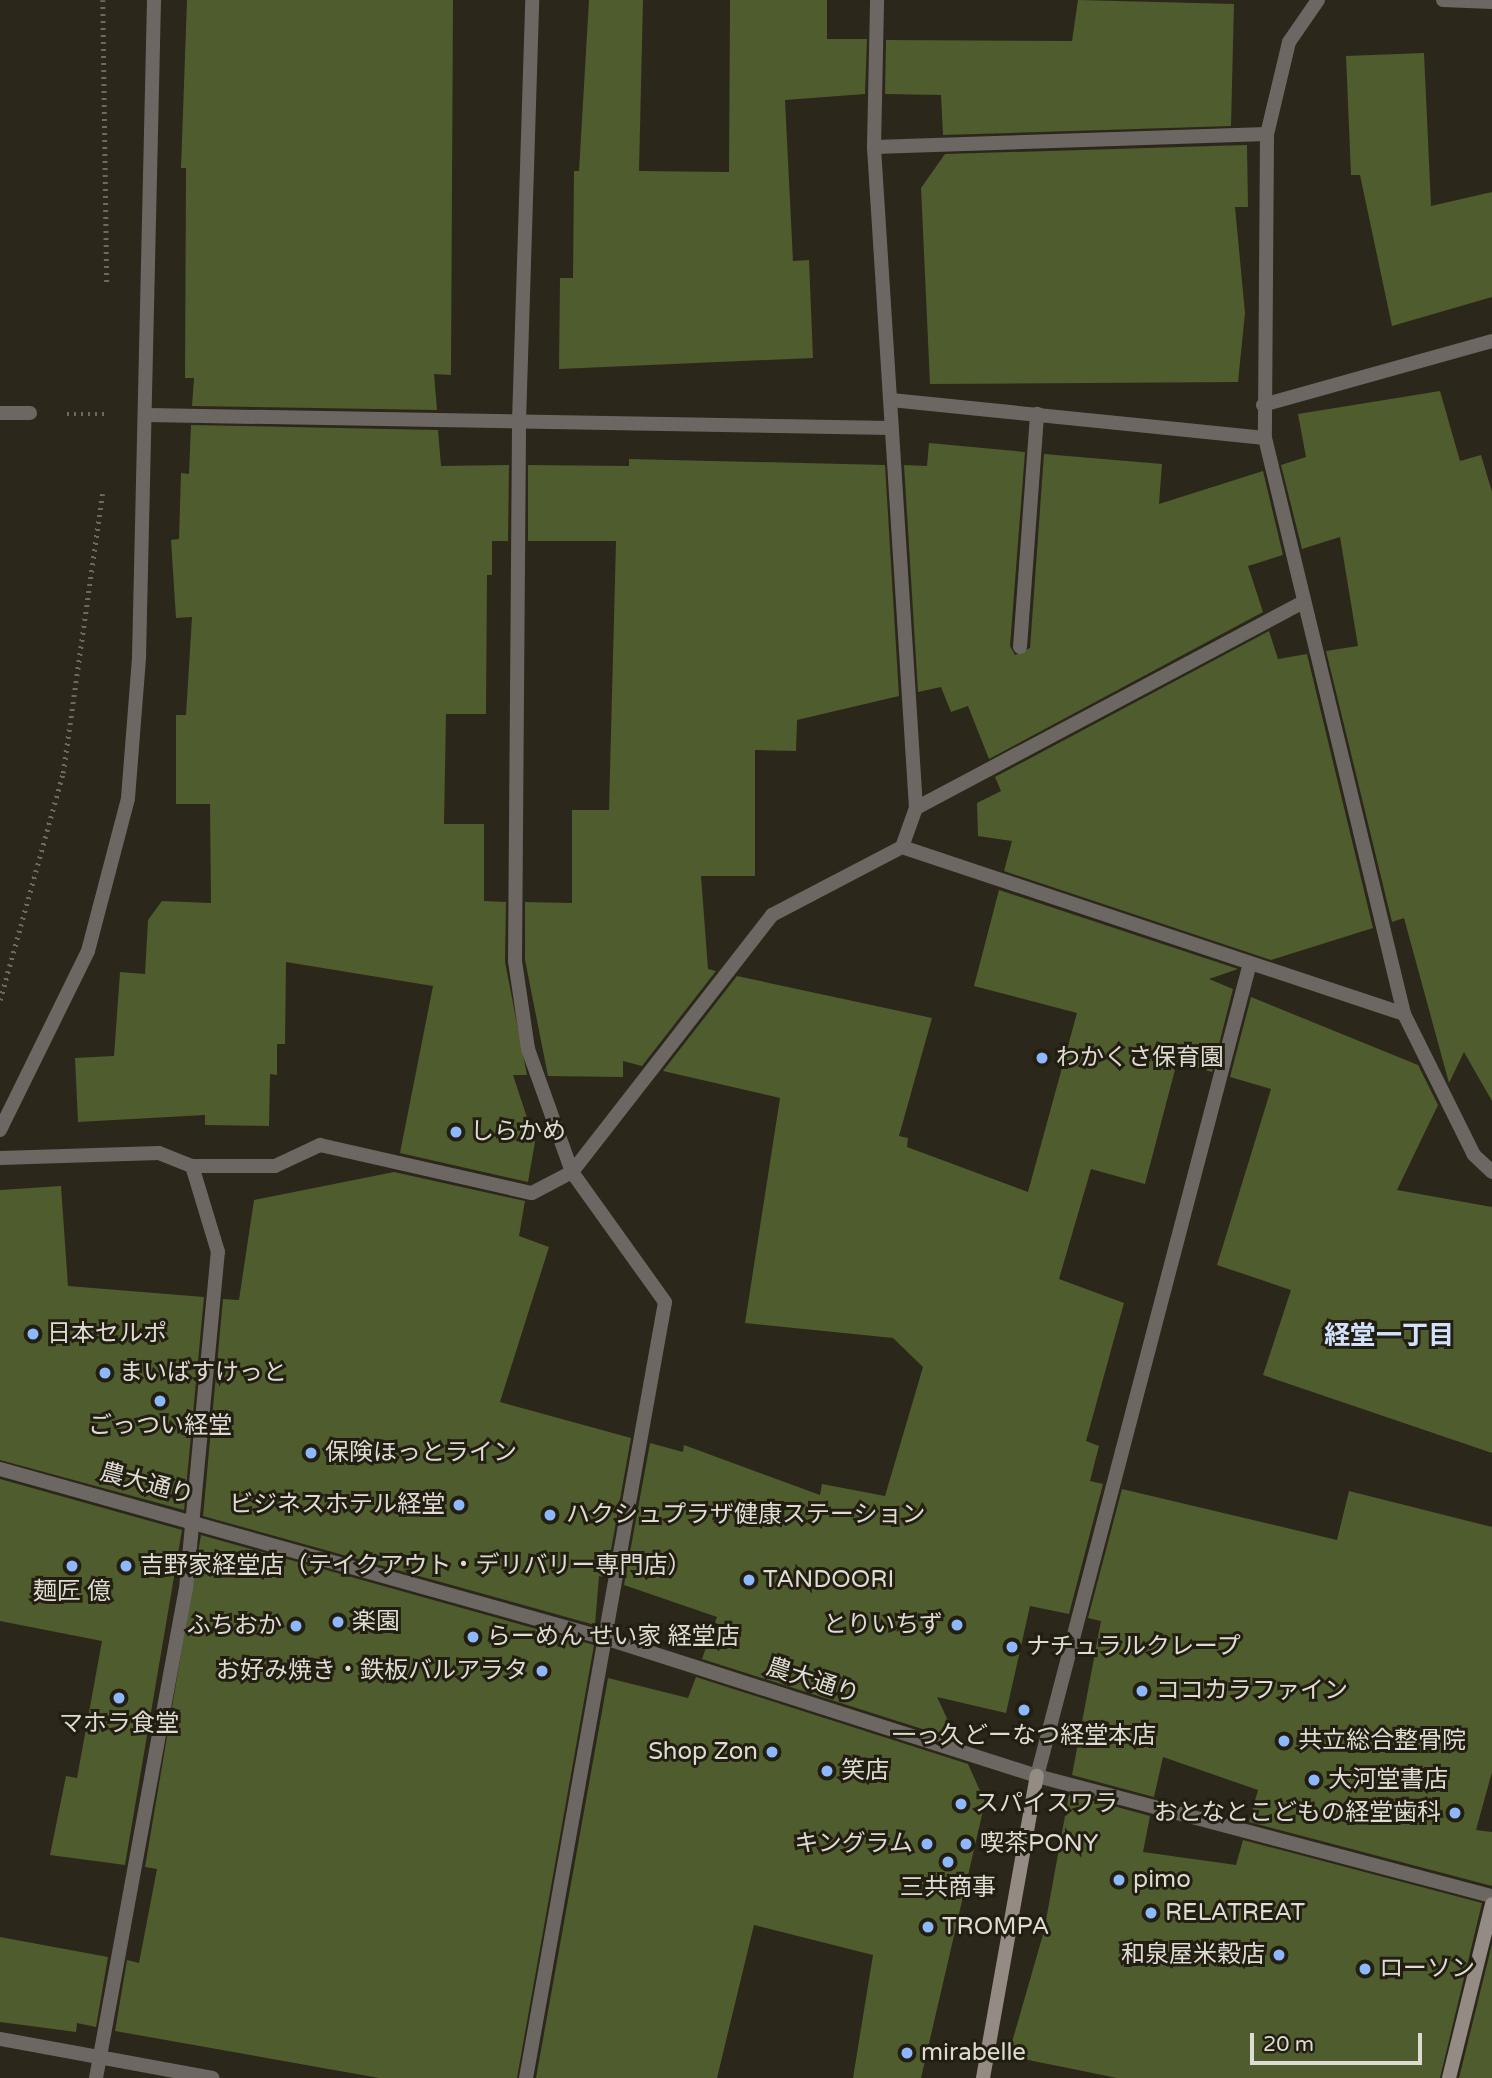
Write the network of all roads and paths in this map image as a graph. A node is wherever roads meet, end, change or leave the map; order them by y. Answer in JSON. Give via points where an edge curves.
{"nodes":[{"id":1,"x":103,"y":0,"type":"edge"},
{"id":2,"x":154,"y":0,"type":"edge"},
{"id":3,"x":532,"y":0,"type":"edge"},
{"id":4,"x":877,"y":0,"type":"edge"},
{"id":5,"x":1318,"y":0,"type":"edge"},
{"id":6,"x":1443,"y":0,"type":"edge"},
{"id":7,"x":1492,"y":2,"type":"edge"},
{"id":8,"x":1267,"y":134,"type":"junction"},
{"id":9,"x":874,"y":147,"type":"junction"},
{"id":10,"x":107,"y":296,"type":"dead end"},
{"id":11,"x":1492,"y":341,"type":"edge"},
{"id":12,"x":891,"y":400,"type":"junction"},
{"id":13,"x":113,"y":401,"type":"dead end"},
{"id":14,"x":1263,"y":405,"type":"junction"},
{"id":15,"x":0,"y":413,"type":"edge"},
{"id":16,"x":30,"y":413,"type":"joint"},
{"id":17,"x":113,"y":414,"type":"junction"},
{"id":18,"x":1037,"y":414,"type":"junction"},
{"id":19,"x":147,"y":415,"type":"junction"},
{"id":20,"x":519,"y":422,"type":"junction"},
{"id":21,"x":111,"y":428,"type":"dead end"},
{"id":22,"x":891,"y":428,"type":"junction"},
{"id":23,"x":1265,"y":438,"type":"junction"},
{"id":24,"x":104,"y":481,"type":"dead end"},
{"id":25,"x":1303,"y":603,"type":"junction"},
{"id":26,"x":1020,"y":647,"type":"dead end"},
{"id":27,"x":916,"y":808,"type":"junction"},
{"id":28,"x":902,"y":847,"type":"junction"},
{"id":29,"x":1250,"y":962,"type":"junction"},
{"id":30,"x":0,"y":1000,"type":"edge"},
{"id":31,"x":1404,"y":1014,"type":"junction"},
{"id":32,"x":0,"y":1130,"type":"edge"},
{"id":33,"x":0,"y":1158,"type":"edge"},
{"id":34,"x":192,"y":1166,"type":"junction"},
{"id":35,"x":572,"y":1172,"type":"junction"},
{"id":36,"x":1492,"y":1172,"type":"edge"},
{"id":37,"x":0,"y":1469,"type":"edge"},
{"id":38,"x":189,"y":1519,"type":"junction"},
{"id":39,"x":608,"y":1639,"type":"junction"},
{"id":40,"x":1037,"y":1776,"type":"junction"},
{"id":41,"x":1492,"y":1896,"type":"edge"},
{"id":42,"x":1492,"y":1904,"type":"edge"},
{"id":43,"x":0,"y":2039,"type":"edge"},
{"id":44,"x":99,"y":2058,"type":"junction"},
{"id":45,"x":96,"y":2078,"type":"edge"},
{"id":46,"x":212,"y":2078,"type":"edge"},
{"id":47,"x":526,"y":2078,"type":"edge"},
{"id":48,"x":983,"y":2078,"type":"edge"},
{"id":49,"x":1449,"y":2078,"type":"edge"}],
"edges":[{"from":1,"to":10,"type":"path"},
{"from":2,"to":19,"type":"street"},
{"from":3,"to":20,"type":"street"},
{"from":4,"to":9,"type":"street"},
{"from":5,"to":8,"type":"street","via":[[1289,42]]},
{"from":6,"to":7,"type":"street"},
{"from":8,"to":9,"type":"street"},
{"from":8,"to":14,"type":"street"},
{"from":9,"to":12,"type":"street"},
{"from":11,"to":14,"type":"street"},
{"from":12,"to":18,"type":"street"},
{"from":12,"to":22,"type":"street"},
{"from":13,"to":17,"type":"path"},
{"from":14,"to":23,"type":"street"},
{"from":15,"to":16,"type":"street"},
{"from":16,"to":17,"type":"path"},
{"from":17,"to":21,"type":"path"},
{"from":18,"to":23,"type":"street"},
{"from":18,"to":26,"type":"street"},
{"from":19,"to":20,"type":"street"},
{"from":19,"to":32,"type":"street","via":[[128,799],[88,951]]},
{"from":20,"to":22,"type":"street"},
{"from":20,"to":35,"type":"street","via":[[515,961],[528,1049]]},
{"from":22,"to":27,"type":"street"},
{"from":23,"to":25,"type":"street"},
{"from":24,"to":30,"type":"path","via":[[63,773]]},
{"from":25,"to":27,"type":"street"},
{"from":25,"to":31,"type":"street"},
{"from":27,"to":28,"type":"street"},
{"from":28,"to":29,"type":"street"},
{"from":28,"to":35,"type":"street","via":[[772,915]]},
{"from":29,"to":31,"type":"street"},
{"from":29,"to":40,"type":"street"},
{"from":31,"to":36,"type":"street","via":[[1474,1154]]},
{"from":33,"to":34,"type":"street","via":[[159,1153]]},
{"from":34,"to":35,"type":"street","via":[[275,1166],[320,1144],[532,1193]]},
{"from":34,"to":38,"type":"street","via":[[218,1252]]},
{"from":35,"to":39,"type":"street","via":[[665,1302]]},
{"from":37,"to":38,"type":"street","name":"農大通り"},
{"from":38,"to":39,"type":"street","name":"農大通り"},
{"from":38,"to":44,"type":"street","via":[[186,1589]]},
{"from":39,"to":40,"type":"street","name":"農大通り"},
{"from":39,"to":47,"type":"street"},
{"from":40,"to":41,"type":"street","name":"農大通り"},
{"from":40,"to":48,"type":"street"},
{"from":42,"to":49,"type":"street"},
{"from":43,"to":44,"type":"street"},
{"from":44,"to":45,"type":"street"},
{"from":44,"to":46,"type":"street"}]}
